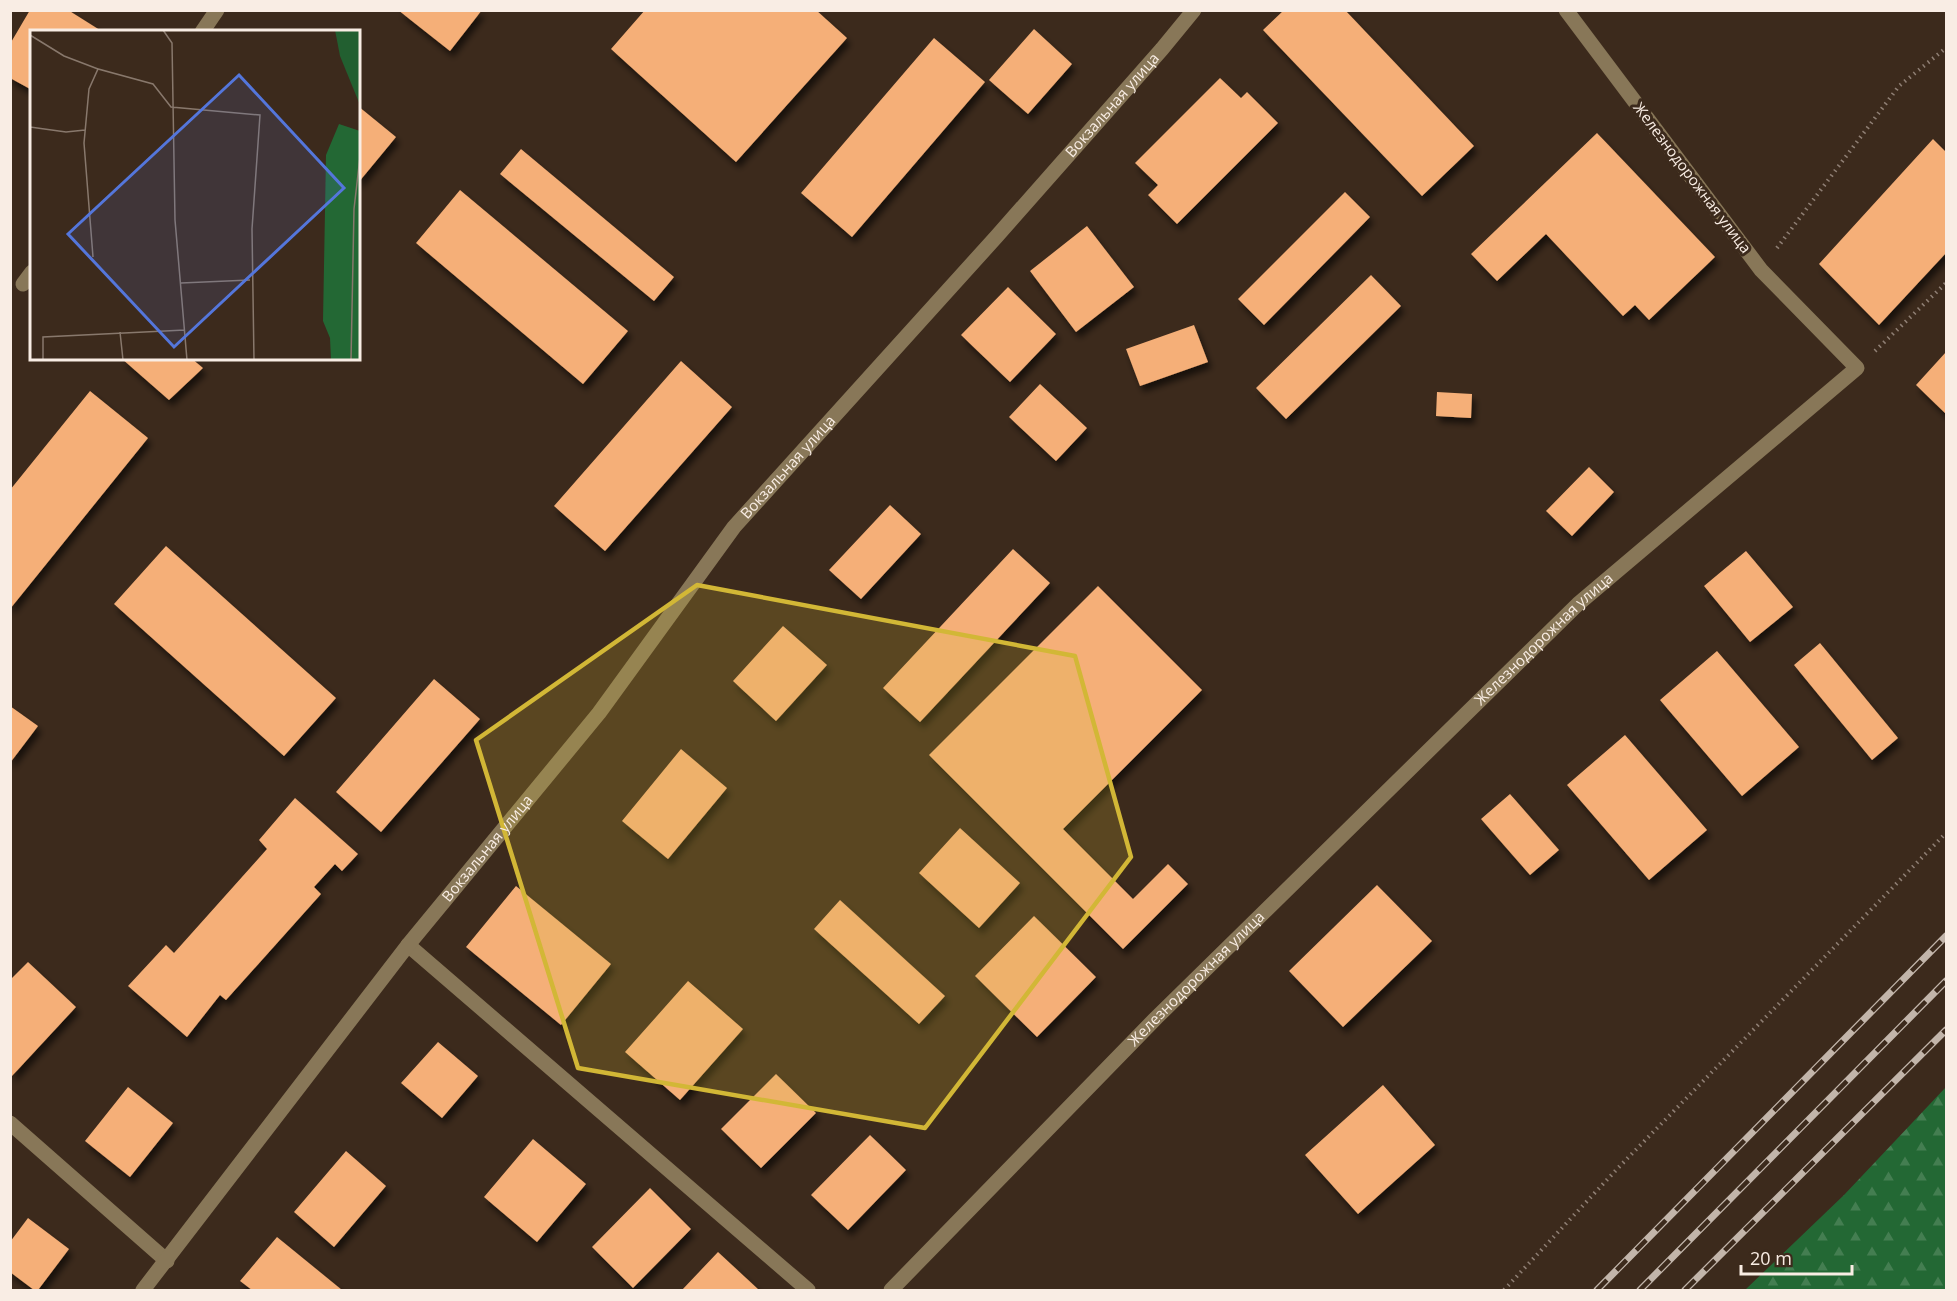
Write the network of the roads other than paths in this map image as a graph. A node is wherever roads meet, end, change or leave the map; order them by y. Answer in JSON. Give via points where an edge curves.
{"nodes":[{"id":1,"x":217,"y":10,"type":"edge"},
{"id":2,"x":1194,"y":10,"type":"edge"},
{"id":3,"x":1566,"y":10,"type":"edge"},
{"id":4,"x":203,"y":30,"type":"edge"},
{"id":5,"x":408,"y":945,"type":"junction"},
{"id":6,"x":10,"y":1123,"type":"edge"},
{"id":7,"x":167,"y":1261,"type":"junction"},
{"id":8,"x":143,"y":1290,"type":"edge"},
{"id":9,"x":808,"y":1290,"type":"edge"},
{"id":10,"x":891,"y":1290,"type":"edge"}],
"edges":[{"from":1,"to":4,"type":"street"},
{"from":2,"to":5,"type":"street","name":"Вокзальная улица","via":[[1005,228],[734,527],[599,713]]},
{"from":3,"to":10,"type":"street","name":"Железнодорожная улица","via":[[1761,270],[1857,368],[1578,604],[1156,1018]]},
{"from":5,"to":7,"type":"street","name":"Вокзальная улица"},
{"from":5,"to":9,"type":"street"},
{"from":6,"to":7,"type":"street"},
{"from":7,"to":8,"type":"street","name":"Вокзальная улица"}]}
